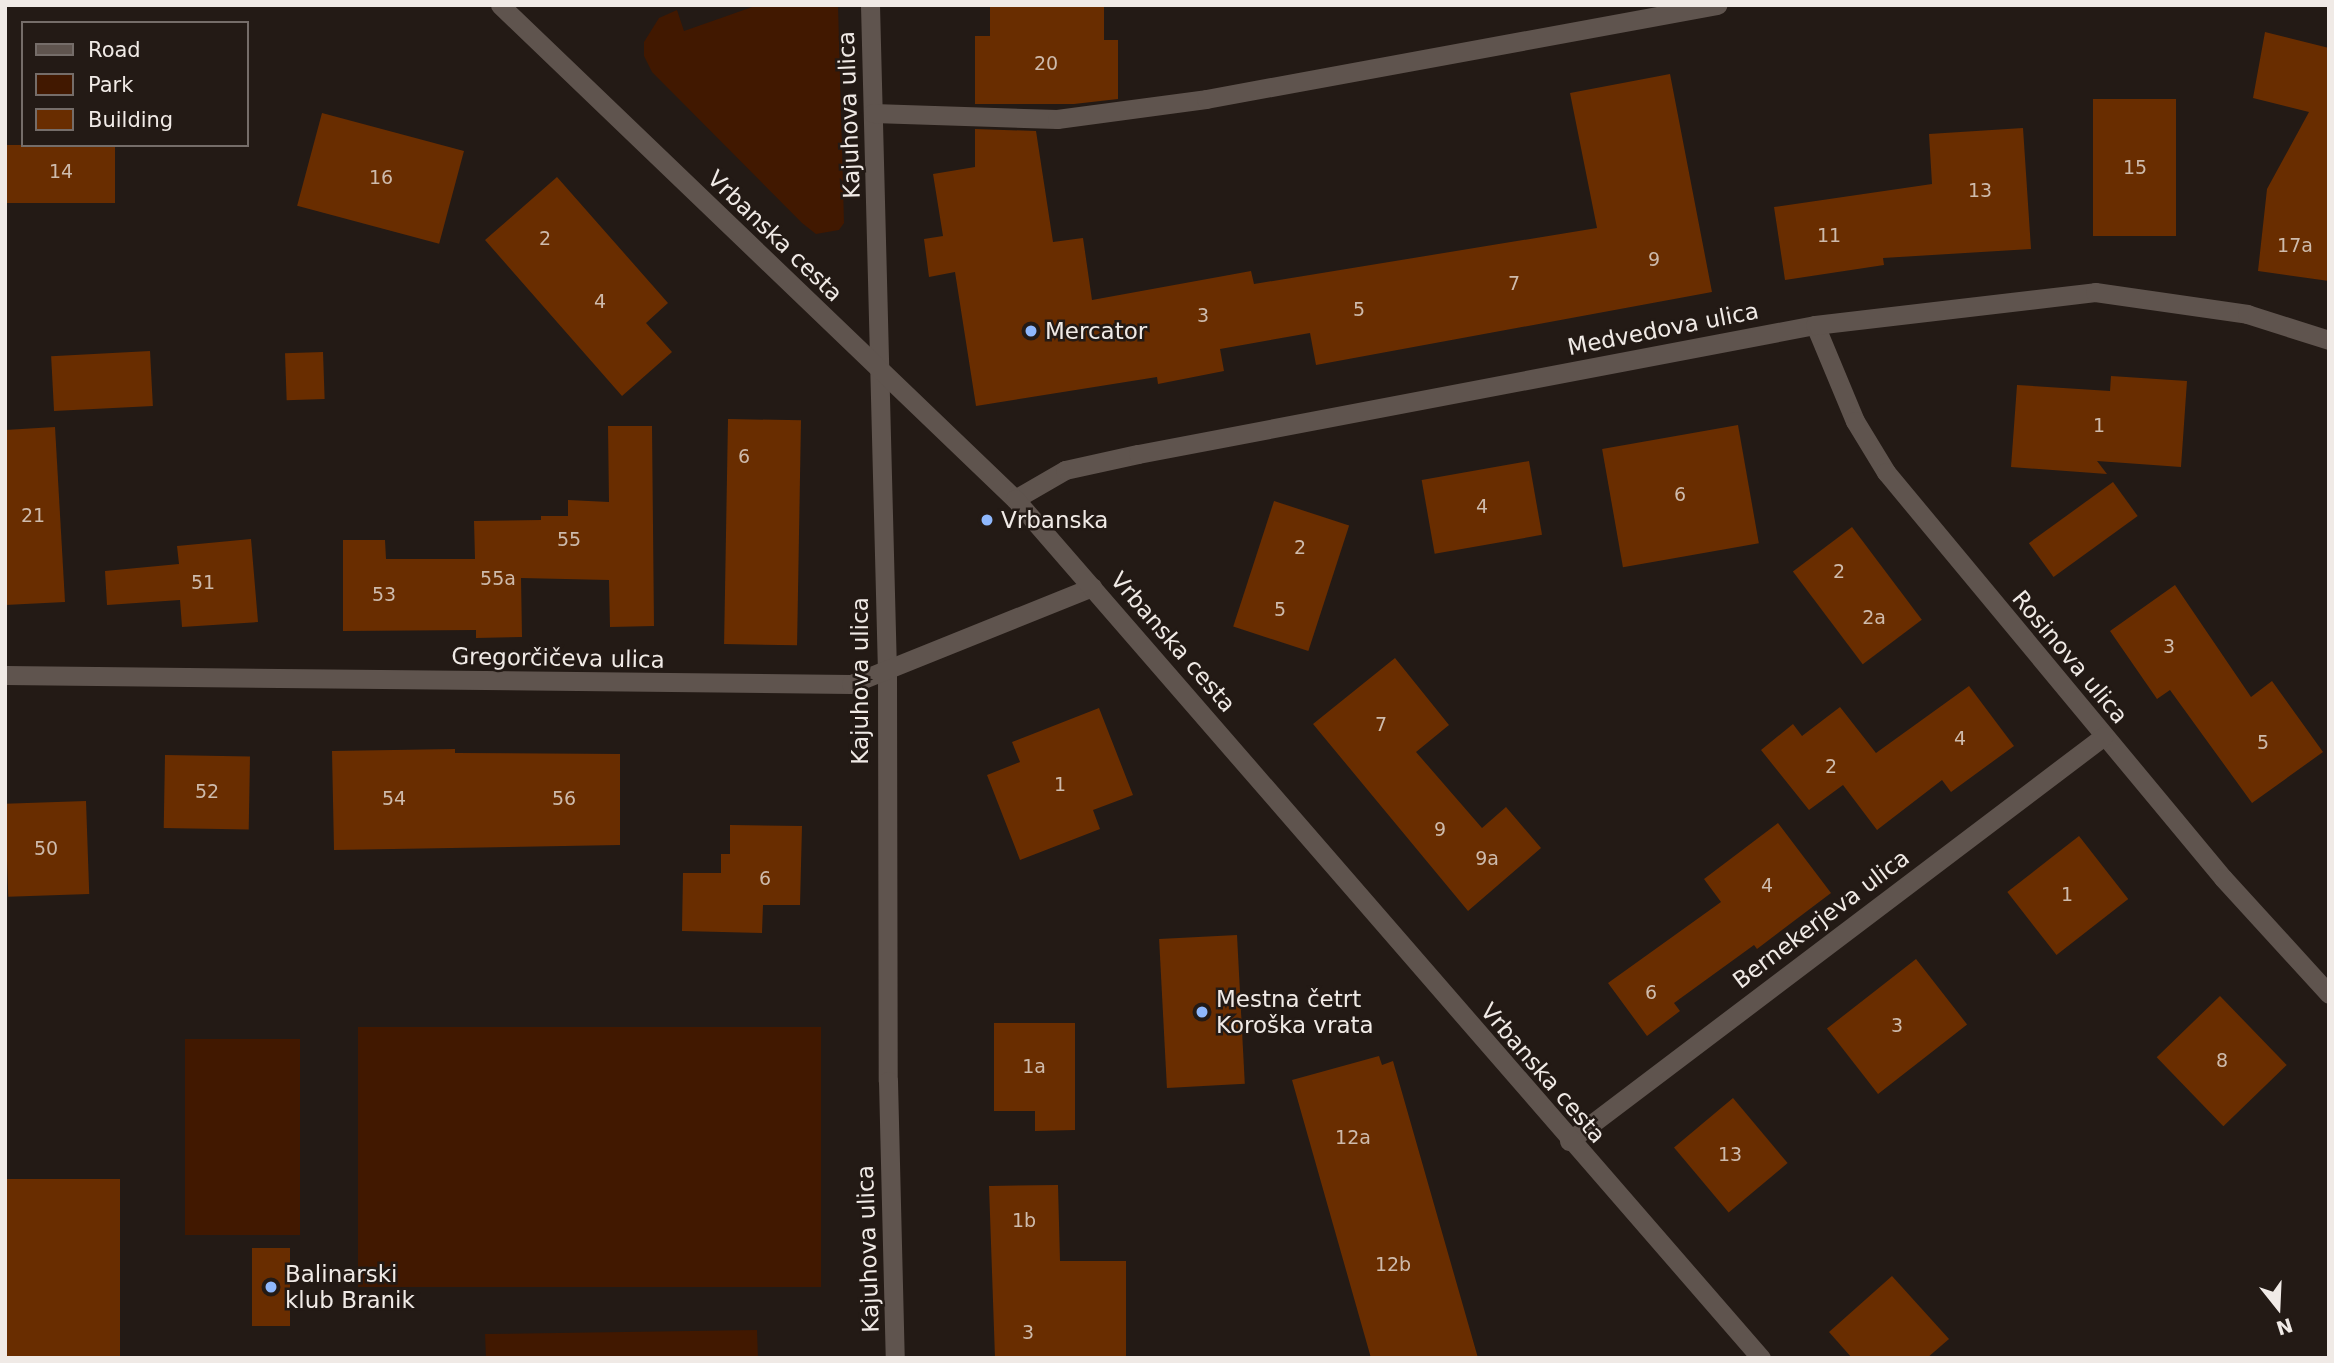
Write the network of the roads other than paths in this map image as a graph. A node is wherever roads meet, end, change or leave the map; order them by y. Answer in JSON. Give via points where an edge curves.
{"nodes":[{"id":1,"x":500,"y":5,"type":"edge"},
{"id":2,"x":870,"y":5,"type":"edge"},
{"id":3,"x":1717,"y":5,"type":"edge"},
{"id":4,"x":873,"y":113,"type":"junction"},
{"id":5,"x":1815,"y":325,"type":"junction"},
{"id":6,"x":2329,"y":340,"type":"edge"},
{"id":7,"x":879,"y":368,"type":"junction"},
{"id":8,"x":1015,"y":499,"type":"junction"},
{"id":9,"x":1092,"y":587,"type":"junction"},
{"id":10,"x":887,"y":671,"type":"junction"},
{"id":11,"x":5,"y":675,"type":"edge"},
{"id":12,"x":2104,"y":736,"type":"junction"},
{"id":13,"x":2329,"y":993,"type":"edge"},
{"id":14,"x":1569,"y":1140,"type":"junction"},
{"id":15,"x":895,"y":1358,"type":"edge"},
{"id":16,"x":1761,"y":1358,"type":"edge"}],
"edges":[{"from":1,"to":7,"type":"street","name":"Vrbanska cesta"},
{"from":2,"to":4,"type":"street","name":"Kajuhova ulica"},
{"from":3,"to":4,"type":"street","via":[[1219,97],[1057,119]]},
{"from":4,"to":7,"type":"street","name":"Kajuhova ulica"},
{"from":5,"to":6,"type":"street","name":"Medvedova ulica","via":[[2095,292],[2247,314]]},
{"from":5,"to":8,"type":"street","name":"Medvedova ulica","via":[[1138,454],[1066,470]]},
{"from":5,"to":12,"type":"street","name":"Rosinova ulica","via":[[1856,421],[1886,472]]},
{"from":7,"to":8,"type":"street","name":"Vrbanska cesta"},
{"from":7,"to":10,"type":"street","name":"Kajuhova ulica"},
{"from":8,"to":9,"type":"street","name":"Vrbanska cesta"},
{"from":9,"to":10,"type":"street","name":"Gregorčičeva ulica"},
{"from":9,"to":14,"type":"street","name":"Vrbanska cesta"},
{"from":10,"to":11,"type":"street","name":"Gregorčičeva ulica","via":[[851,684],[695,685]]},
{"from":10,"to":15,"type":"street","name":"Kajuhova ulica","via":[[887,1025]]},
{"from":12,"to":13,"type":"street","name":"Rosinova ulica","via":[[2223,878]]},
{"from":12,"to":14,"type":"street","name":"Bernekerjeva ulica"},
{"from":14,"to":16,"type":"street","name":"Vrbanska cesta"}]}
